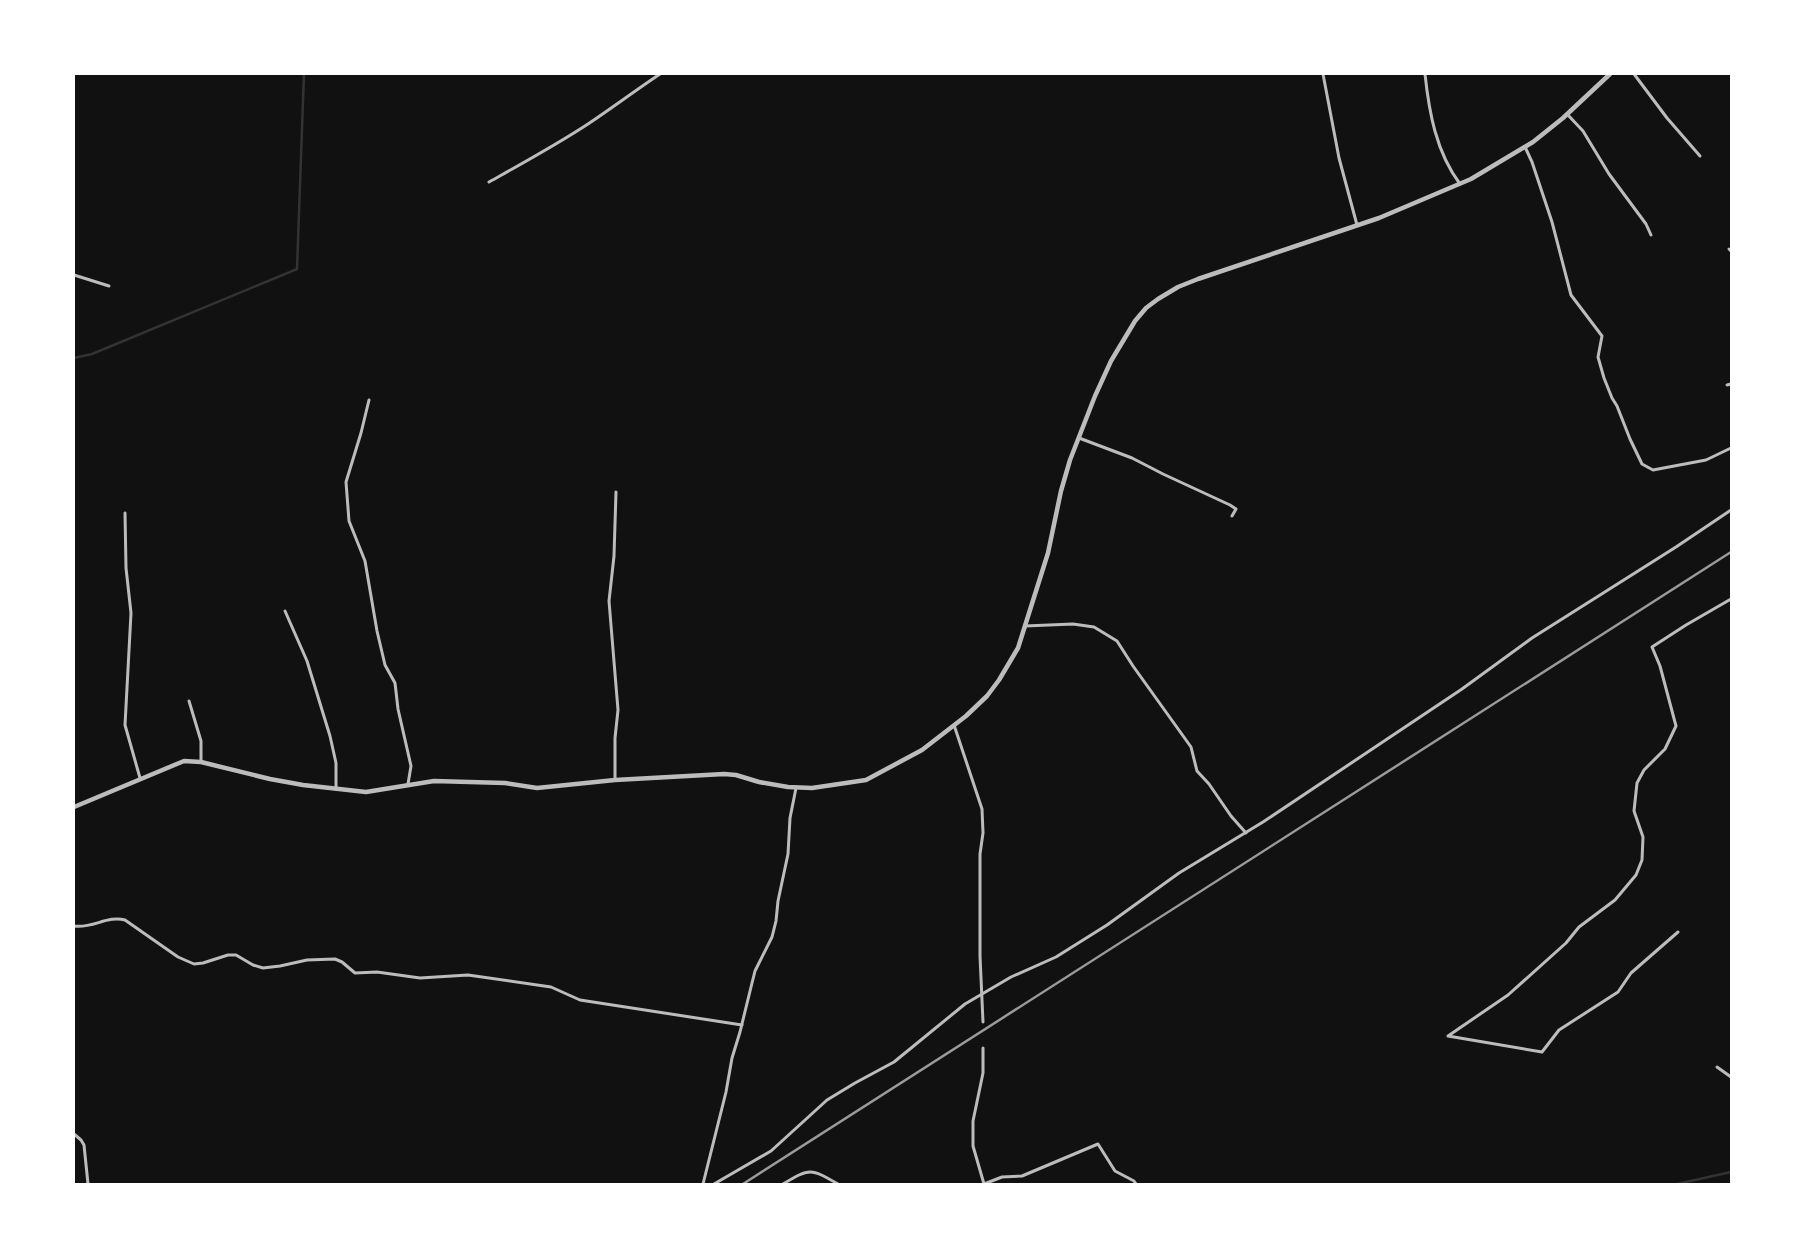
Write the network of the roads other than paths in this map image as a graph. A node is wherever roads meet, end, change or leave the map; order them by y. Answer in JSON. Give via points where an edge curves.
{"nodes":[{"id":1,"x":660,"y":74,"type":"edge"},
{"id":2,"x":1324,"y":74,"type":"edge"},
{"id":3,"x":1425,"y":74,"type":"edge"},
{"id":4,"x":1610,"y":74,"type":"edge"},
{"id":5,"x":1634,"y":74,"type":"edge"},
{"id":6,"x":1568,"y":114,"type":"junction"},
{"id":7,"x":1526,"y":147,"type":"junction"},
{"id":8,"x":1700,"y":156,"type":"dead end"},
{"id":9,"x":489,"y":182,"type":"dead end"},
{"id":10,"x":1460,"y":184,"type":"junction"},
{"id":11,"x":1356,"y":225,"type":"junction"},
{"id":12,"x":1651,"y":235,"type":"dead end"},
{"id":13,"x":74,"y":275,"type":"edge"},
{"id":14,"x":109,"y":286,"type":"dead end"},
{"id":15,"x":369,"y":400,"type":"dead end"},
{"id":16,"x":1079,"y":438,"type":"junction"},
{"id":17,"x":1731,"y":448,"type":"edge"},
{"id":18,"x":616,"y":492,"type":"dead end"},
{"id":19,"x":1731,"y":510,"type":"edge"},
{"id":20,"x":125,"y":513,"type":"dead end"},
{"id":21,"x":1232,"y":516,"type":"dead end"},
{"id":22,"x":1731,"y":599,"type":"edge"},
{"id":23,"x":285,"y":611,"type":"dead end"},
{"id":24,"x":1025,"y":626,"type":"junction"},
{"id":25,"x":189,"y":701,"type":"dead end"},
{"id":26,"x":954,"y":726,"type":"junction"},
{"id":27,"x":201,"y":762,"type":"junction"},
{"id":28,"x":140,"y":778,"type":"junction"},
{"id":29,"x":615,"y":780,"type":"junction"},
{"id":30,"x":408,"y":784,"type":"junction"},
{"id":31,"x":796,"y":788,"type":"junction"},
{"id":32,"x":336,"y":789,"type":"junction"},
{"id":33,"x":74,"y":807,"type":"edge"},
{"id":34,"x":1246,"y":833,"type":"junction"},
{"id":35,"x":74,"y":926,"type":"edge"},
{"id":36,"x":1678,"y":932,"type":"dead end"},
{"id":37,"x":982,"y":993,"type":"junction"},
{"id":38,"x":983,"y":1022,"type":"dead end"},
{"id":39,"x":742,"y":1025,"type":"junction"},
{"id":40,"x":983,"y":1048,"type":"dead end"},
{"id":41,"x":1717,"y":1066,"type":"dead end"},
{"id":42,"x":1731,"y":1077,"type":"edge"},
{"id":43,"x":74,"y":1134,"type":"edge"},
{"id":44,"x":88,"y":1184,"type":"edge"},
{"id":45,"x":703,"y":1184,"type":"edge"},
{"id":46,"x":714,"y":1184,"type":"edge"},
{"id":47,"x":783,"y":1184,"type":"edge"},
{"id":48,"x":838,"y":1184,"type":"edge"},
{"id":49,"x":984,"y":1184,"type":"edge"},
{"id":50,"x":1136,"y":1184,"type":"edge"}],
"edges":[{"from":1,"to":9,"type":"street","via":[[589,124]]},
{"from":2,"to":11,"type":"street","via":[[1339,158]]},
{"from":3,"to":10,"type":"street","via":[[1430,116],[1442,152]]},
{"from":4,"to":6,"type":"street"},
{"from":5,"to":8,"type":"street"},
{"from":6,"to":7,"type":"street"},
{"from":6,"to":12,"type":"street","via":[[1583,131]]},
{"from":7,"to":10,"type":"street"},
{"from":7,"to":17,"type":"street","via":[[1552,222],[1571,295],[1602,336],[1598,357],[1604,378],[1642,464],[1652,470],[1706,460]]},
{"from":10,"to":11,"type":"street"},
{"from":11,"to":16,"type":"street","via":[[1198,278],[1146,308],[1111,361]]},
{"from":13,"to":14,"type":"street"},
{"from":15,"to":30,"type":"street","via":[[346,482],[349,521],[365,562],[385,666],[395,683],[411,766]]},
{"from":16,"to":21,"type":"street","via":[[1132,458],[1230,505],[1236,509]]},
{"from":16,"to":24,"type":"street","via":[[1061,491],[1048,553]]},
{"from":18,"to":29,"type":"street","via":[[609,600],[618,710]]},
{"from":19,"to":34,"type":"street","via":[[1532,638],[1462,689]]},
{"from":20,"to":28,"type":"street","via":[[131,613],[125,724]]},
{"from":22,"to":36,"type":"street","via":[[1652,647],[1676,726],[1665,749],[1644,770],[1637,783],[1634,812],[1643,837],[1642,860],[1636,875],[1615,900],[1579,927],[1566,943],[1508,995],[1448,1036],[1542,1052],[1559,1030],[1618,992],[1632,973]]},
{"from":23,"to":32,"type":"street","via":[[307,661],[330,736],[336,763]]},
{"from":24,"to":26,"type":"street","via":[[1018,648],[999,680],[987,696]]},
{"from":24,"to":34,"type":"street","via":[[1073,624],[1094,627],[1117,641],[1191,747],[1197,772]]},
{"from":25,"to":27,"type":"street","via":[[201,741]]},
{"from":26,"to":31,"type":"street","via":[[922,750],[866,780],[837,786]]},
{"from":26,"to":37,"type":"street","via":[[982,809]]},
{"from":27,"to":28,"type":"street","via":[[184,761]]},
{"from":27,"to":32,"type":"street","via":[[270,779]]},
{"from":28,"to":33,"type":"street"},
{"from":29,"to":30,"type":"street","via":[[537,788],[477,782]]},
{"from":29,"to":31,"type":"street","via":[[724,774]]},
{"from":30,"to":32,"type":"street","via":[[366,792]]},
{"from":31,"to":39,"type":"street","via":[[776,920],[772,937],[755,971]]},
{"from":34,"to":37,"type":"street","via":[[1179,873],[1056,957]]},
{"from":35,"to":39,"type":"street","via":[[88,927],[119,918],[178,958],[194,964],[228,955],[236,955],[263,968],[335,959],[355,972],[420,978],[468,976],[551,987],[580,1000]]},
{"from":37,"to":38,"type":"street"},
{"from":37,"to":46,"type":"street","via":[[894,1062],[827,1100],[770,1151]]},
{"from":39,"to":45,"type":"street"},
{"from":40,"to":49,"type":"street","via":[[983,1074],[973,1121],[973,1146]]},
{"from":41,"to":42,"type":"street"},
{"from":43,"to":44,"type":"street","via":[[84,1145]]},
{"from":47,"to":48,"type":"street","via":[[810,1171]]},
{"from":49,"to":50,"type":"street","via":[[1002,1177],[1022,1176],[1098,1144],[1115,1171]]}]}
